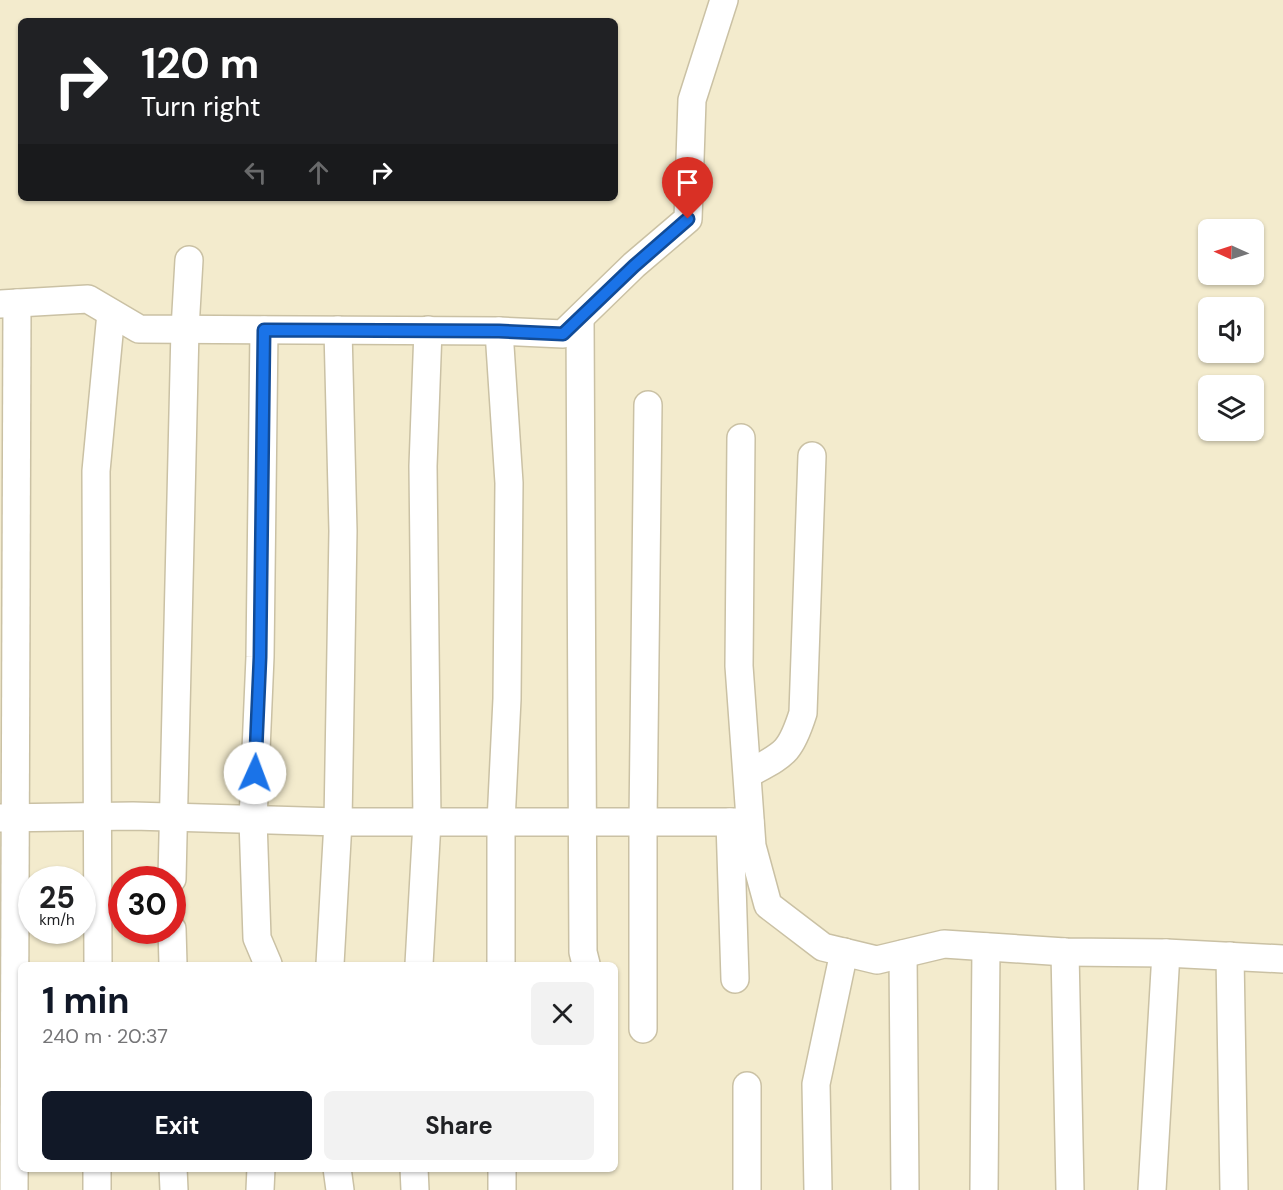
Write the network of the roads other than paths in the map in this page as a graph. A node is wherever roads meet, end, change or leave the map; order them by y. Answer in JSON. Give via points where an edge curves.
{"nodes":[{"id":1,"x":724,"y":0,"type":"edge"},
{"id":2,"x":189,"y":260,"type":"dead end"},
{"id":3,"x":8,"y":303,"type":"edge"},
{"id":4,"x":111,"y":313,"type":"junction"},
{"id":5,"x":580,"y":318,"type":"junction"},
{"id":6,"x":185,"y":330,"type":"junction"},
{"id":7,"x":264,"y":330,"type":"junction"},
{"id":8,"x":338,"y":330,"type":"junction"},
{"id":9,"x":428,"y":330,"type":"junction"},
{"id":10,"x":499,"y":331,"type":"junction"},
{"id":11,"x":648,"y":405,"type":"dead end"},
{"id":12,"x":741,"y":438,"type":"dead end"},
{"id":13,"x":812,"y":456,"type":"dead end"},
{"id":14,"x":748,"y":774,"type":"junction"},
{"id":15,"x":98,"y":817,"type":"junction"},
{"id":16,"x":8,"y":818,"type":"edge"},
{"id":17,"x":172,"y":818,"type":"junction"},
{"id":18,"x":253,"y":820,"type":"junction"},
{"id":19,"x":338,"y":822,"type":"junction"},
{"id":20,"x":427,"y":822,"type":"junction"},
{"id":21,"x":501,"y":822,"type":"junction"},
{"id":22,"x":643,"y":822,"type":"junction"},
{"id":23,"x":740,"y":822,"type":"junction"},
{"id":24,"x":583,"y":823,"type":"junction"},
{"id":25,"x":172,"y":866,"type":"edge"},
{"id":26,"x":172,"y":944,"type":"edge"},
{"id":27,"x":986,"y":947,"type":"junction"},
{"id":28,"x":844,"y":952,"type":"junction"},
{"id":29,"x":1065,"y":952,"type":"junction"},
{"id":30,"x":1166,"y":953,"type":"junction"},
{"id":31,"x":903,"y":954,"type":"junction"},
{"id":32,"x":1230,"y":956,"type":"junction"},
{"id":33,"x":1283,"y":959,"type":"edge"},
{"id":34,"x":98,"y":962,"type":"edge"},
{"id":35,"x":173,"y":962,"type":"edge"},
{"id":36,"x":267,"y":962,"type":"edge"},
{"id":37,"x":330,"y":962,"type":"edge"},
{"id":38,"x":418,"y":962,"type":"edge"},
{"id":39,"x":501,"y":962,"type":"edge"},
{"id":40,"x":586,"y":962,"type":"edge"},
{"id":41,"x":735,"y":979,"type":"dead end"},
{"id":42,"x":644,"y":1029,"type":"dead end"},
{"id":43,"x":747,"y":1086,"type":"dead end"},
{"id":44,"x":97,"y":1172,"type":"edge"},
{"id":45,"x":173,"y":1172,"type":"edge"},
{"id":46,"x":261,"y":1172,"type":"edge"},
{"id":47,"x":338,"y":1172,"type":"edge"},
{"id":48,"x":414,"y":1172,"type":"edge"},
{"id":49,"x":502,"y":1172,"type":"edge"},
{"id":50,"x":14,"y":1190,"type":"edge"},
{"id":51,"x":97,"y":1190,"type":"edge"},
{"id":52,"x":174,"y":1190,"type":"edge"},
{"id":53,"x":260,"y":1190,"type":"edge"},
{"id":54,"x":340,"y":1190,"type":"edge"},
{"id":55,"x":415,"y":1190,"type":"edge"},
{"id":56,"x":502,"y":1190,"type":"edge"},
{"id":57,"x":747,"y":1190,"type":"edge"},
{"id":58,"x":818,"y":1190,"type":"edge"},
{"id":59,"x":905,"y":1190,"type":"edge"},
{"id":60,"x":984,"y":1190,"type":"edge"},
{"id":61,"x":1070,"y":1190,"type":"edge"},
{"id":62,"x":1152,"y":1190,"type":"edge"},
{"id":63,"x":1234,"y":1190,"type":"edge"}],
"edges":[{"from":1,"to":5,"type":"street","via":[[692,99],[688,219]]},
{"from":2,"to":6,"type":"street"},
{"from":3,"to":4,"type":"street","via":[[88,299]]},
{"from":3,"to":16,"type":"street"},
{"from":4,"to":6,"type":"street","via":[[138,329]]},
{"from":4,"to":15,"type":"street","via":[[96,471]]},
{"from":5,"to":10,"type":"street","via":[[563,334]]},
{"from":5,"to":24,"type":"street"},
{"from":6,"to":7,"type":"street"},
{"from":6,"to":17,"type":"street"},
{"from":7,"to":8,"type":"street"},
{"from":7,"to":18,"type":"street","via":[[260,645]]},
{"from":8,"to":9,"type":"street"},
{"from":8,"to":19,"type":"street","via":[[343,531]]},
{"from":9,"to":10,"type":"street"},
{"from":9,"to":20,"type":"street","via":[[423,466]]},
{"from":10,"to":21,"type":"street","via":[[509,483],[507,699]]},
{"from":11,"to":22,"type":"street"},
{"from":12,"to":14,"type":"street","via":[[739,666]]},
{"from":13,"to":14,"type":"street","via":[[803,713],[794,742],[778,757]]},
{"from":14,"to":23,"type":"street"},
{"from":15,"to":16,"type":"street"},
{"from":15,"to":17,"type":"street"},
{"from":15,"to":34,"type":"street"},
{"from":16,"to":50,"type":"street"},
{"from":17,"to":18,"type":"street"},
{"from":17,"to":25,"type":"street"},
{"from":18,"to":19,"type":"street"},
{"from":18,"to":36,"type":"street","via":[[257,938]]},
{"from":19,"to":20,"type":"street"},
{"from":19,"to":37,"type":"street"},
{"from":20,"to":21,"type":"street"},
{"from":20,"to":38,"type":"street"},
{"from":21,"to":24,"type":"street"},
{"from":21,"to":39,"type":"street"},
{"from":22,"to":23,"type":"street"},
{"from":22,"to":24,"type":"street"},
{"from":22,"to":42,"type":"street"},
{"from":23,"to":28,"type":"street","via":[[752,846],[768,905],[823,947]]},
{"from":23,"to":41,"type":"street"},
{"from":24,"to":40,"type":"street"},
{"from":26,"to":35,"type":"street"},
{"from":27,"to":29,"type":"street"},
{"from":27,"to":31,"type":"street","via":[[944,944]]},
{"from":27,"to":60,"type":"street"},
{"from":28,"to":31,"type":"street","via":[[877,960]]},
{"from":28,"to":58,"type":"street","via":[[816,1084]]},
{"from":29,"to":30,"type":"street"},
{"from":29,"to":61,"type":"street"},
{"from":30,"to":32,"type":"street"},
{"from":30,"to":62,"type":"street"},
{"from":31,"to":59,"type":"street"},
{"from":32,"to":33,"type":"street"},
{"from":32,"to":63,"type":"street"},
{"from":43,"to":57,"type":"street"},
{"from":44,"to":51,"type":"street"},
{"from":45,"to":52,"type":"street"},
{"from":46,"to":53,"type":"street"},
{"from":47,"to":54,"type":"street"},
{"from":48,"to":55,"type":"street"},
{"from":49,"to":56,"type":"street"}]}
